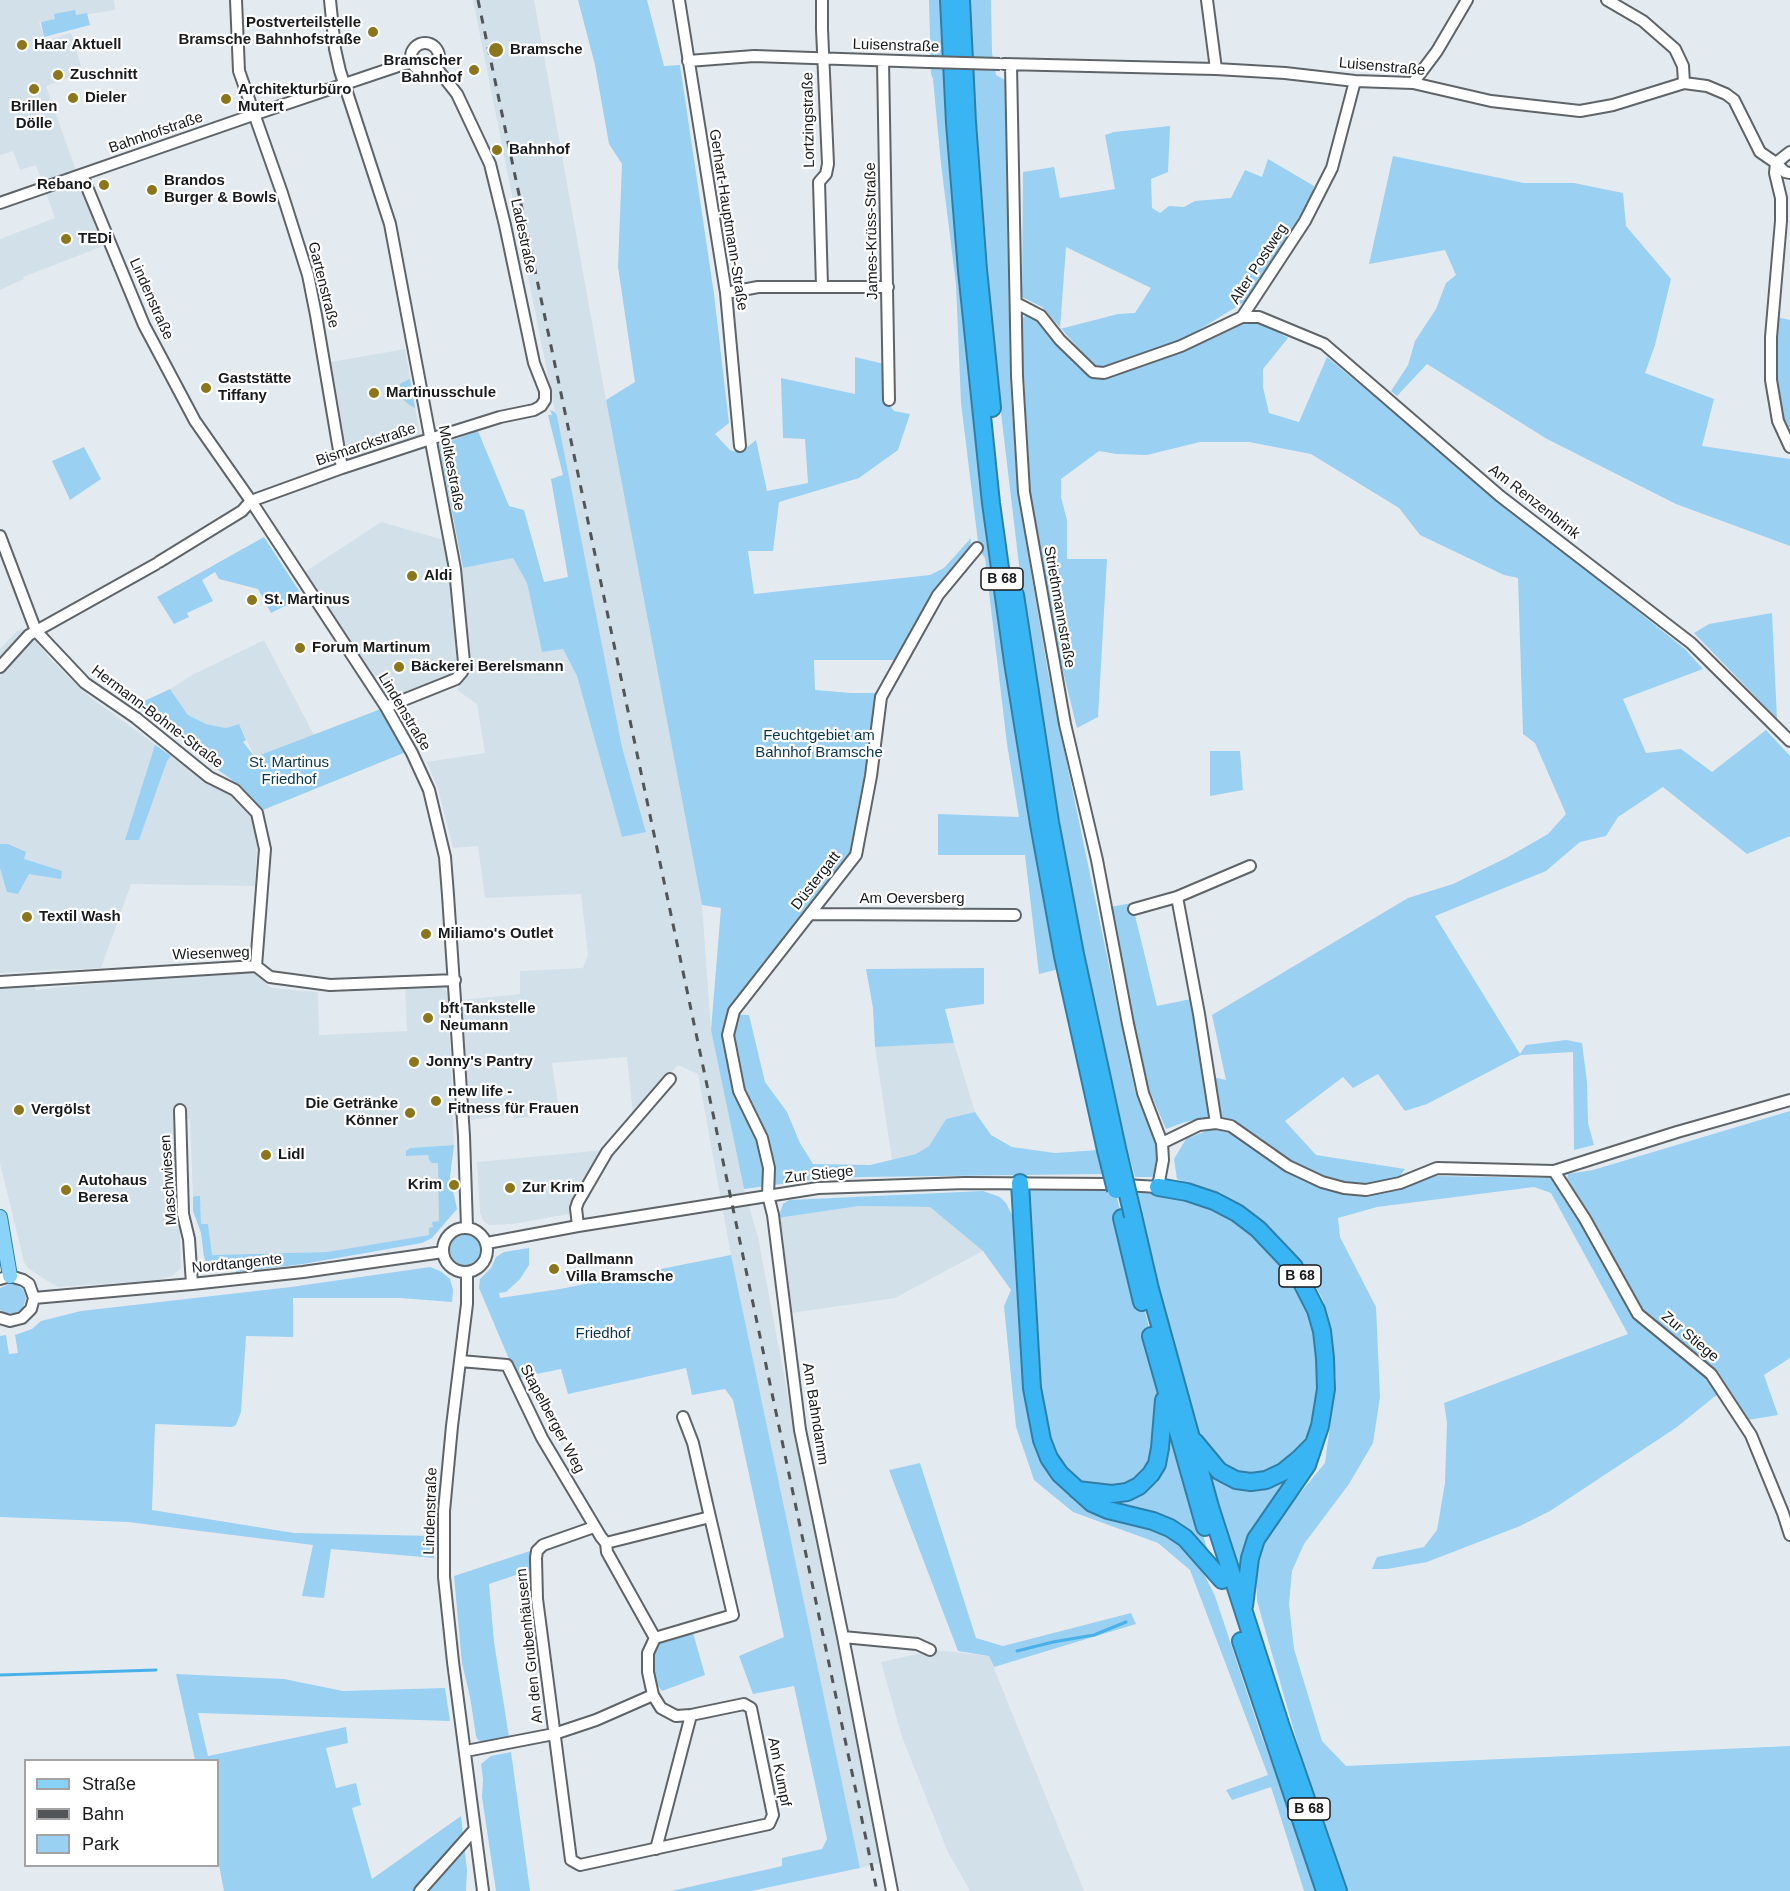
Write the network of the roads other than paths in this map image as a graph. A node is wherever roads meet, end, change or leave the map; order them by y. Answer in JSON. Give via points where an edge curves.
{"nodes":[{"id":1,"x":236,"y":0,"type":"edge"},
{"id":2,"x":330,"y":0,"type":"edge"},
{"id":3,"x":679,"y":0,"type":"edge"},
{"id":4,"x":822,"y":0,"type":"edge"},
{"id":5,"x":949,"y":0,"type":"edge"},
{"id":6,"x":961,"y":0,"type":"edge"},
{"id":7,"x":1207,"y":0,"type":"edge"},
{"id":8,"x":1467,"y":0,"type":"edge"},
{"id":9,"x":1607,"y":0,"type":"edge"},
{"id":10,"x":823,"y":59,"type":"junction"},
{"id":11,"x":688,"y":61,"type":"junction"},
{"id":12,"x":884,"y":61,"type":"junction"},
{"id":13,"x":412,"y":63,"type":"junction"},
{"id":14,"x":1006,"y":64,"type":"junction"},
{"id":15,"x":435,"y":66,"type":"junction"},
{"id":16,"x":1216,"y":69,"type":"junction"},
{"id":17,"x":1354,"y":81,"type":"junction"},
{"id":18,"x":1413,"y":83,"type":"junction"},
{"id":19,"x":1684,"y":83,"type":"junction"},
{"id":20,"x":345,"y":86,"type":"junction"},
{"id":21,"x":253,"y":115,"type":"junction"},
{"id":22,"x":1790,"y":152,"type":"edge"},
{"id":23,"x":1776,"y":163,"type":"junction"},
{"id":24,"x":1790,"y":173,"type":"edge"},
{"id":25,"x":82,"y":175,"type":"junction"},
{"id":26,"x":0,"y":203,"type":"edge"},
{"id":27,"x":822,"y":286,"type":"junction"},
{"id":28,"x":888,"y":287,"type":"junction"},
{"id":29,"x":726,"y":293,"type":"junction"},
{"id":30,"x":1016,"y":303,"type":"junction"},
{"id":31,"x":1242,"y":317,"type":"junction"},
{"id":32,"x":889,"y":400,"type":"dead end"},
{"id":33,"x":525,"y":411,"type":"joint"},
{"id":34,"x":430,"y":439,"type":"junction"},
{"id":35,"x":740,"y":446,"type":"dead end"},
{"id":36,"x":1790,"y":447,"type":"edge"},
{"id":37,"x":342,"y":468,"type":"junction"},
{"id":38,"x":251,"y":501,"type":"junction"},
{"id":39,"x":0,"y":536,"type":"edge"},
{"id":40,"x":976,"y":548,"type":"dead end"},
{"id":41,"x":36,"y":631,"type":"junction"},
{"id":42,"x":0,"y":667,"type":"edge"},
{"id":43,"x":386,"y":707,"type":"junction"},
{"id":44,"x":1790,"y":741,"type":"edge"},
{"id":45,"x":1250,"y":866,"type":"dead end"},
{"id":46,"x":1177,"y":897,"type":"junction"},
{"id":47,"x":1134,"y":909,"type":"dead end"},
{"id":48,"x":810,"y":914,"type":"junction"},
{"id":49,"x":1015,"y":915,"type":"dead end"},
{"id":50,"x":256,"y":966,"type":"junction"},
{"id":51,"x":455,"y":980,"type":"junction"},
{"id":52,"x":0,"y":982,"type":"edge"},
{"id":53,"x":670,"y":1079,"type":"dead end"},
{"id":54,"x":1790,"y":1101,"type":"edge"},
{"id":55,"x":180,"y":1110,"type":"dead end"},
{"id":56,"x":1216,"y":1123,"type":"junction"},
{"id":57,"x":1162,"y":1143,"type":"junction"},
{"id":58,"x":1112,"y":1149,"type":"junction"},
{"id":59,"x":1554,"y":1171,"type":"junction"},
{"id":60,"x":1020,"y":1183,"type":"junction"},
{"id":61,"x":1158,"y":1187,"type":"junction"},
{"id":62,"x":768,"y":1195,"type":"junction"},
{"id":63,"x":0,"y":1217,"type":"edge"},
{"id":64,"x":1128,"y":1217,"type":"junction"},
{"id":65,"x":578,"y":1226,"type":"junction"},
{"id":66,"x":467,"y":1227,"type":"junction"},
{"id":67,"x":487,"y":1243,"type":"junction"},
{"id":68,"x":443,"y":1252,"type":"junction"},
{"id":69,"x":467,"y":1272,"type":"junction"},
{"id":70,"x":5,"y":1277,"type":"edge"},
{"id":71,"x":192,"y":1284,"type":"junction"},
{"id":72,"x":34,"y":1298,"type":"junction"},
{"id":73,"x":0,"y":1318,"type":"edge"},
{"id":74,"x":460,"y":1360,"type":"junction"},
{"id":75,"x":1166,"y":1388,"type":"junction"},
{"id":76,"x":683,"y":1417,"type":"dead end"},
{"id":77,"x":1191,"y":1437,"type":"junction"},
{"id":78,"x":1314,"y":1443,"type":"junction"},
{"id":79,"x":1076,"y":1489,"type":"junction"},
{"id":80,"x":710,"y":1516,"type":"junction"},
{"id":81,"x":594,"y":1527,"type":"junction"},
{"id":82,"x":1790,"y":1535,"type":"edge"},
{"id":83,"x":606,"y":1543,"type":"junction"},
{"id":84,"x":1222,"y":1580,"type":"junction"},
{"id":85,"x":1243,"y":1610,"type":"junction"},
{"id":86,"x":843,"y":1637,"type":"junction"},
{"id":87,"x":654,"y":1638,"type":"junction"},
{"id":88,"x":930,"y":1650,"type":"dead end"},
{"id":89,"x":653,"y":1695,"type":"junction"},
{"id":90,"x":692,"y":1715,"type":"junction"},
{"id":91,"x":554,"y":1734,"type":"junction"},
{"id":92,"x":466,"y":1751,"type":"junction"},
{"id":93,"x":475,"y":1829,"type":"junction"},
{"id":94,"x":656,"y":1849,"type":"junction"},
{"id":95,"x":420,"y":1891,"type":"edge"},
{"id":96,"x":483,"y":1891,"type":"edge"},
{"id":97,"x":892,"y":1891,"type":"edge"},
{"id":98,"x":1325,"y":1891,"type":"edge"},
{"id":99,"x":1338,"y":1891,"type":"edge"}],
"edges":[{"from":1,"to":21,"type":"street","name":"Gartenstraße","via":[[239,71]]},
{"from":2,"to":20,"type":"street","name":"Moltkestraße","via":[[335,49]]},
{"from":3,"to":11,"type":"street","name":"Gerhart-Hauptmann-Straße"},
{"from":4,"to":10,"type":"street","name":"Lortzingstraße"},
{"from":5,"to":58,"type":"highway","number":"B 68","via":[[967,271],[1008,628],[1073,1003]]},
{"from":6,"to":58,"type":"highway","number":"B 68","via":[[978,269],[1009,547],[1050,822]]},
{"from":7,"to":16,"type":"street"},
{"from":8,"to":18,"type":"street"},
{"from":9,"to":19,"type":"street","via":[[1643,21],[1676,49]]},
{"from":10,"to":11,"type":"street","name":"Luisenstraße","via":[[754,56]]},
{"from":10,"to":12,"type":"street","name":"Luisenstraße"},
{"from":10,"to":27,"type":"street","name":"Lortzingstraße","via":[[828,164],[819,182]]},
{"from":11,"to":29,"type":"street","name":"Gerhart-Hauptmann-Straße"},
{"from":12,"to":14,"type":"street","name":"Luisenstraße","bridge":true},
{"from":12,"to":28,"type":"street","name":"James-Krüss-Straße"},
{"from":13,"to":15,"type":"street","via":[[423,71]]},
{"from":13,"to":15,"type":"street","via":[[414,48],[429,43],[439,55]]},
{"from":13,"to":20,"type":"street","name":"Bahnhofstraße"},
{"from":14,"to":16,"type":"street","name":"Luisenstraße"},
{"from":14,"to":30,"type":"street","name":"Striethmannstraße"},
{"from":15,"to":33,"type":"street","name":"Ladestraße","via":[[457,94],[494,176],[534,363],[546,391],[542,406]]},
{"from":16,"to":17,"type":"street","name":"Luisenstraße"},
{"from":17,"to":18,"type":"street","name":"Luisenstraße"},
{"from":17,"to":31,"type":"street","name":"Alter Postweg","via":[[1332,168],[1305,221]]},
{"from":18,"to":19,"type":"street","name":"Luisenstraße","via":[[1491,101],[1580,111]]},
{"from":19,"to":23,"type":"street","name":"Luisenstraße","via":[[1707,86],[1734,100],[1760,152]]},
{"from":20,"to":21,"type":"street","name":"Bahnhofstraße"},
{"from":20,"to":34,"type":"street","name":"Moltkestraße","via":[[390,224]]},
{"from":21,"to":25,"type":"street","name":"Bahnhofstraße"},
{"from":21,"to":37,"type":"street","name":"Gartenstraße","via":[[308,275]]},
{"from":22,"to":23,"type":"street"},
{"from":23,"to":24,"type":"street","name":"Luisenstraße"},
{"from":23,"to":36,"type":"street","via":[[1781,221],[1771,380],[1778,421]]},
{"from":25,"to":26,"type":"street","name":"Bahnhofstraße"},
{"from":25,"to":38,"type":"street","name":"Lindenstraße","via":[[144,325],[195,421]]},
{"from":27,"to":28,"type":"street"},
{"from":27,"to":29,"type":"street","via":[[758,287]]},
{"from":28,"to":32,"type":"street","name":"James-Krüss-Straße"},
{"from":29,"to":35,"type":"street","name":"Gerhart-Hauptmann-Straße"},
{"from":30,"to":31,"type":"street","name":"Alter Postweg","via":[[1041,316],[1093,372],[1104,373],[1181,346]]},
{"from":30,"to":57,"type":"street","name":"Striethmannstraße","via":[[1024,492],[1040,587],[1143,1093]]},
{"from":31,"to":44,"type":"street","name":"Am Renzenbrink","via":[[1259,317],[1324,344],[1500,496],[1691,643]]},
{"from":33,"to":34,"type":"street","name":"Bismarckstraße"},
{"from":34,"to":37,"type":"street","name":"Bismarckstraße"},
{"from":34,"to":43,"type":"street","name":"Moltkestraße","via":[[455,569],[464,666],[456,679]]},
{"from":37,"to":38,"type":"street","name":"Bismarckstraße"},
{"from":38,"to":41,"type":"street","name":"Bismarckstraße","via":[[242,511],[157,563]]},
{"from":38,"to":43,"type":"street","name":"Lindenstraße"},
{"from":39,"to":41,"type":"street","name":"Hermann-Bohne-Straße"},
{"from":40,"to":48,"type":"street","name":"Düstergatt","via":[[938,595],[881,697],[856,855]]},
{"from":41,"to":42,"type":"street"},
{"from":41,"to":50,"type":"street","name":"Hermann-Bohne-Straße","via":[[85,683],[209,777],[235,790],[257,813],[265,849]]},
{"from":43,"to":51,"type":"street","name":"Lindenstraße","via":[[425,781],[436,818],[445,857]]},
{"from":45,"to":46,"type":"street"},
{"from":46,"to":47,"type":"street"},
{"from":46,"to":56,"type":"street"},
{"from":48,"to":49,"type":"street","name":"Am Oeversberg"},
{"from":48,"to":62,"type":"street","name":"Düstergatt","via":[[734,1011],[728,1035],[739,1091],[762,1138],[769,1168]]},
{"from":50,"to":51,"type":"street","name":"Wiesenweg","via":[[270,977],[330,985]]},
{"from":50,"to":52,"type":"street","name":"Wiesenweg"},
{"from":51,"to":66,"type":"street","name":"Lindenstraße"},
{"from":53,"to":65,"type":"street","via":[[607,1152],[578,1202]]},
{"from":54,"to":59,"type":"street"},
{"from":55,"to":71,"type":"street","name":"Maschwiesen","via":[[183,1214]]},
{"from":56,"to":57,"type":"street","via":[[1199,1125]]},
{"from":56,"to":59,"type":"street","via":[[1231,1126],[1287,1166],[1344,1188],[1366,1190],[1400,1183],[1437,1168]]},
{"from":57,"to":61,"type":"street","name":"Striethmannstraße"},
{"from":58,"to":64,"type":"highway","number":"B 68","bridge":true},
{"from":59,"to":82,"type":"street","name":"Zur Stiege","via":[[1638,1314],[1711,1374],[1751,1435]]},
{"from":60,"to":61,"type":"street","name":"Zur Stiege"},
{"from":60,"to":62,"type":"street","name":"Zur Stiege","via":[[818,1188]]},
{"from":60,"to":79,"type":"highway","number":"B 68","via":[[1036,1418],[1049,1458]]},
{"from":61,"to":78,"type":"highway","number":"B 68","via":[[1187,1192],[1237,1213],[1294,1267],[1316,1310],[1325,1358],[1324,1409]]},
{"from":62,"to":65,"type":"street","name":"Zur Stiege"},
{"from":62,"to":86,"type":"street","name":"Am Bahndamm","via":[[800,1430]]},
{"from":63,"to":70,"type":"main road"},
{"from":64,"to":75,"type":"highway","number":"B 68","via":[[1130,1255]]},
{"from":64,"to":77,"type":"highway","number":"B 68"},
{"from":65,"to":67,"type":"street","name":"Zur Stiege"},
{"from":66,"to":67,"type":"street","via":[[480,1232]]},
{"from":66,"to":68,"type":"street","via":[[450,1234]]},
{"from":67,"to":69,"type":"street","via":[[484,1263]]},
{"from":68,"to":69,"type":"street","via":[[448,1264]]},
{"from":68,"to":71,"type":"street","name":"Nordtangente"},
{"from":69,"to":74,"type":"street","name":"Lindenstraße"},
{"from":70,"to":72,"type":"street","via":[[17,1277],[29,1284]]},
{"from":71,"to":72,"type":"street","name":"Nordtangente"},
{"from":72,"to":73,"type":"street","via":[[31,1309],[22,1318]]},
{"from":74,"to":81,"type":"street","name":"Stapelberger Weg","via":[[507,1365],[542,1438]]},
{"from":74,"to":92,"type":"street","name":"Lindenstraße","via":[[444,1510],[444,1566]]},
{"from":75,"to":79,"type":"highway","number":"B 68","via":[[1160,1448],[1152,1474],[1127,1492]]},
{"from":75,"to":84,"type":"highway","number":"B 68"},
{"from":76,"to":80,"type":"street"},
{"from":77,"to":78,"type":"highway","number":"B 68","via":[[1219,1471],[1251,1482],[1283,1472]]},
{"from":77,"to":85,"type":"highway","number":"B 68"},
{"from":78,"to":85,"type":"highway","number":"B 68","via":[[1307,1465],[1256,1539]]},
{"from":79,"to":84,"type":"highway","number":"B 68","via":[[1108,1510],[1170,1528],[1185,1538]]},
{"from":80,"to":83,"type":"street"},
{"from":80,"to":87,"type":"street","via":[[733,1615]]},
{"from":81,"to":83,"type":"street"},
{"from":81,"to":91,"type":"street","name":"An den Grubenhäusern","via":[[543,1545],[537,1551],[537,1599]]},
{"from":83,"to":87,"type":"street","via":[[607,1552]]},
{"from":84,"to":98,"type":"highway","number":"B 68"},
{"from":85,"to":99,"type":"highway","number":"B 68"},
{"from":86,"to":88,"type":"street","via":[[917,1644]]},
{"from":86,"to":97,"type":"street","name":"Am Bahndamm"},
{"from":87,"to":89,"type":"street","via":[[648,1653]]},
{"from":89,"to":90,"type":"street","name":"Am Kumpf","via":[[661,1708],[676,1716]]},
{"from":89,"to":91,"type":"street","name":"An den Grubenhäusern"},
{"from":90,"to":94,"type":"street"},
{"from":90,"to":94,"type":"street","name":"Am Kumpf","via":[[744,1704],[751,1708],[772,1815],[769,1824]]},
{"from":91,"to":92,"type":"street","name":"An den Grubenhäusern"},
{"from":91,"to":94,"type":"street","name":"Am Kumpf","via":[[571,1860],[580,1865]]},
{"from":92,"to":93,"type":"street","name":"Lindenstraße"},
{"from":93,"to":95,"type":"street"},
{"from":93,"to":96,"type":"street","name":"Lindenstraße"}]}
